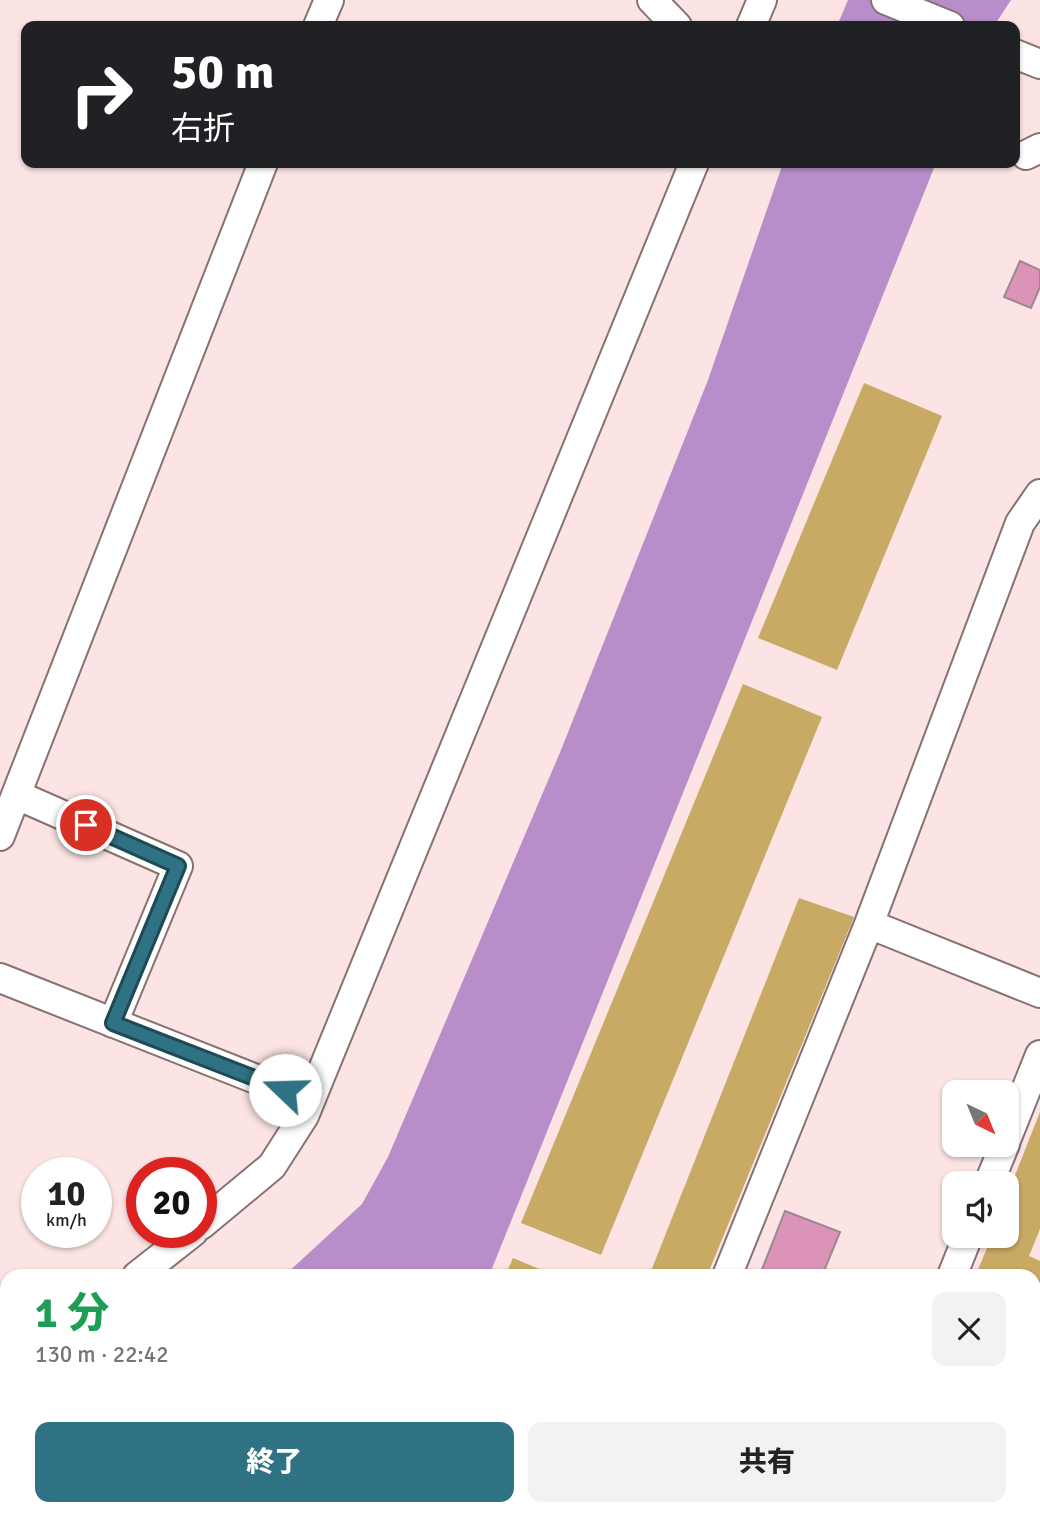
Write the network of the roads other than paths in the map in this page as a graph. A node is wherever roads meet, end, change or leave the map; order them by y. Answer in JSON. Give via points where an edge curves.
{"nodes":[{"id":1,"x":329,"y":0,"type":"edge"},
{"id":2,"x":652,"y":0,"type":"edge"},
{"id":3,"x":762,"y":0,"type":"edge"},
{"id":4,"x":886,"y":0,"type":"edge"},
{"id":5,"x":320,"y":21,"type":"edge"},
{"id":6,"x":672,"y":21,"type":"edge"},
{"id":7,"x":753,"y":21,"type":"edge"},
{"id":8,"x":938,"y":21,"type":"edge"},
{"id":9,"x":1020,"y":56,"type":"edge"},
{"id":10,"x":1040,"y":64,"type":"edge"},
{"id":11,"x":261,"y":168,"type":"edge"},
{"id":12,"x":692,"y":168,"type":"edge"},
{"id":13,"x":1040,"y":494,"type":"edge"},
{"id":14,"x":17,"y":795,"type":"junction"},
{"id":15,"x":0,"y":836,"type":"edge"},
{"id":16,"x":869,"y":924,"type":"junction"},
{"id":17,"x":0,"y":978,"type":"edge"},
{"id":18,"x":1040,"y":993,"type":"edge"},
{"id":19,"x":113,"y":1023,"type":"junction"},
{"id":20,"x":1040,"y":1055,"type":"edge"},
{"id":21,"x":309,"y":1100,"type":"junction"},
{"id":22,"x":1019,"y":1107,"type":"edge"},
{"id":23,"x":217,"y":1212,"type":"edge"},
{"id":24,"x":172,"y":1248,"type":"edge"},
{"id":25,"x":964,"y":1248,"type":"edge"},
{"id":26,"x":146,"y":1269,"type":"edge"},
{"id":27,"x":729,"y":1269,"type":"edge"},
{"id":28,"x":956,"y":1269,"type":"edge"}],
"edges":[{"from":1,"to":5,"type":"lane"},
{"from":2,"to":6,"type":"lane"},
{"from":3,"to":7,"type":"lane"},
{"from":4,"to":8,"type":"lane"},
{"from":9,"to":10,"type":"lane"},
{"from":11,"to":14,"type":"lane"},
{"from":12,"to":21,"type":"lane"},
{"from":13,"to":16,"type":"lane","via":[[1020,523]]},
{"from":14,"to":15,"type":"lane"},
{"from":14,"to":19,"type":"lane","via":[[178,866]]},
{"from":16,"to":18,"type":"lane"},
{"from":16,"to":27,"type":"lane"},
{"from":17,"to":19,"type":"lane"},
{"from":19,"to":21,"type":"lane"},
{"from":20,"to":22,"type":"lane"},
{"from":21,"to":23,"type":"lane","via":[[290,1142],[272,1166]]},
{"from":24,"to":26,"type":"lane"},
{"from":25,"to":28,"type":"lane"}]}
